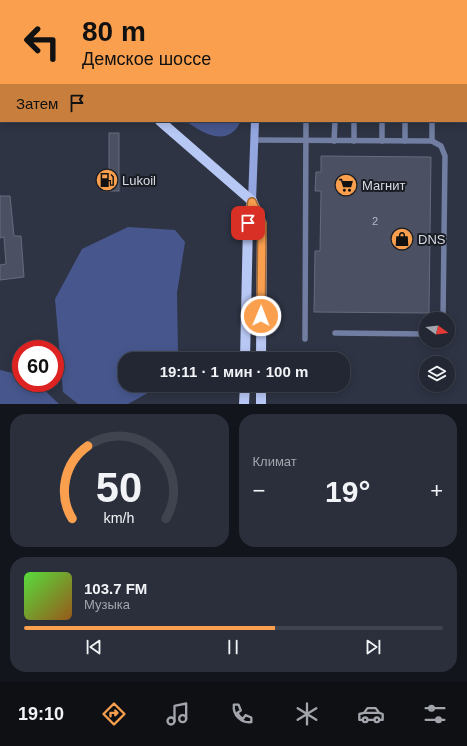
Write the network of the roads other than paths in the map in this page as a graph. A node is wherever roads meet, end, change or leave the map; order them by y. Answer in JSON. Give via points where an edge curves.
{"nodes":[{"id":1,"x":161,"y":122,"type":"edge"},
{"id":2,"x":255,"y":122,"type":"edge"},
{"id":3,"x":306,"y":122,"type":"edge"},
{"id":4,"x":334,"y":122,"type":"edge"},
{"id":5,"x":354,"y":122,"type":"edge"},
{"id":6,"x":382,"y":122,"type":"edge"},
{"id":7,"x":405,"y":122,"type":"edge"},
{"id":8,"x":432,"y":122,"type":"edge"},
{"id":9,"x":254,"y":140,"type":"junction"},
{"id":10,"x":306,"y":140,"type":"junction"},
{"id":11,"x":334,"y":141,"type":"junction"},
{"id":12,"x":354,"y":141,"type":"junction"},
{"id":13,"x":382,"y":141,"type":"junction"},
{"id":14,"x":405,"y":141,"type":"junction"},
{"id":15,"x":432,"y":141,"type":"junction"},
{"id":16,"x":252,"y":202,"type":"junction"},
{"id":17,"x":443,"y":312,"type":"edge"},
{"id":18,"x":335,"y":334,"type":"dead end"},
{"id":19,"x":419,"y":334,"type":"edge"},
{"id":20,"x":305,"y":339,"type":"dead end"},
{"id":21,"x":245,"y":352,"type":"edge"},
{"id":22,"x":261,"y":352,"type":"edge"},
{"id":23,"x":245,"y":392,"type":"edge"},
{"id":24,"x":261,"y":392,"type":"edge"},
{"id":25,"x":244,"y":404,"type":"edge"},
{"id":26,"x":261,"y":404,"type":"edge"}],
"edges":[{"from":1,"to":16,"type":"main road"},
{"from":2,"to":9,"type":"main road"},
{"from":3,"to":10,"type":"lane"},
{"from":4,"to":11,"type":"lane"},
{"from":5,"to":12,"type":"lane"},
{"from":6,"to":13,"type":"lane"},
{"from":7,"to":14,"type":"lane"},
{"from":8,"to":15,"type":"lane"},
{"from":9,"to":10,"type":"lane"},
{"from":9,"to":16,"type":"main road"},
{"from":10,"to":11,"type":"lane"},
{"from":10,"to":20,"type":"lane"},
{"from":11,"to":12,"type":"lane"},
{"from":12,"to":13,"type":"lane"},
{"from":13,"to":14,"type":"lane"},
{"from":14,"to":15,"type":"lane"},
{"from":15,"to":17,"type":"lane","via":[[441,146],[445,156]]},
{"from":16,"to":21,"type":"main road","via":[[248,223]]},
{"from":16,"to":22,"type":"main road","via":[[262,224]]},
{"from":18,"to":19,"type":"lane"},
{"from":23,"to":25,"type":"main road"},
{"from":24,"to":26,"type":"main road"}]}
